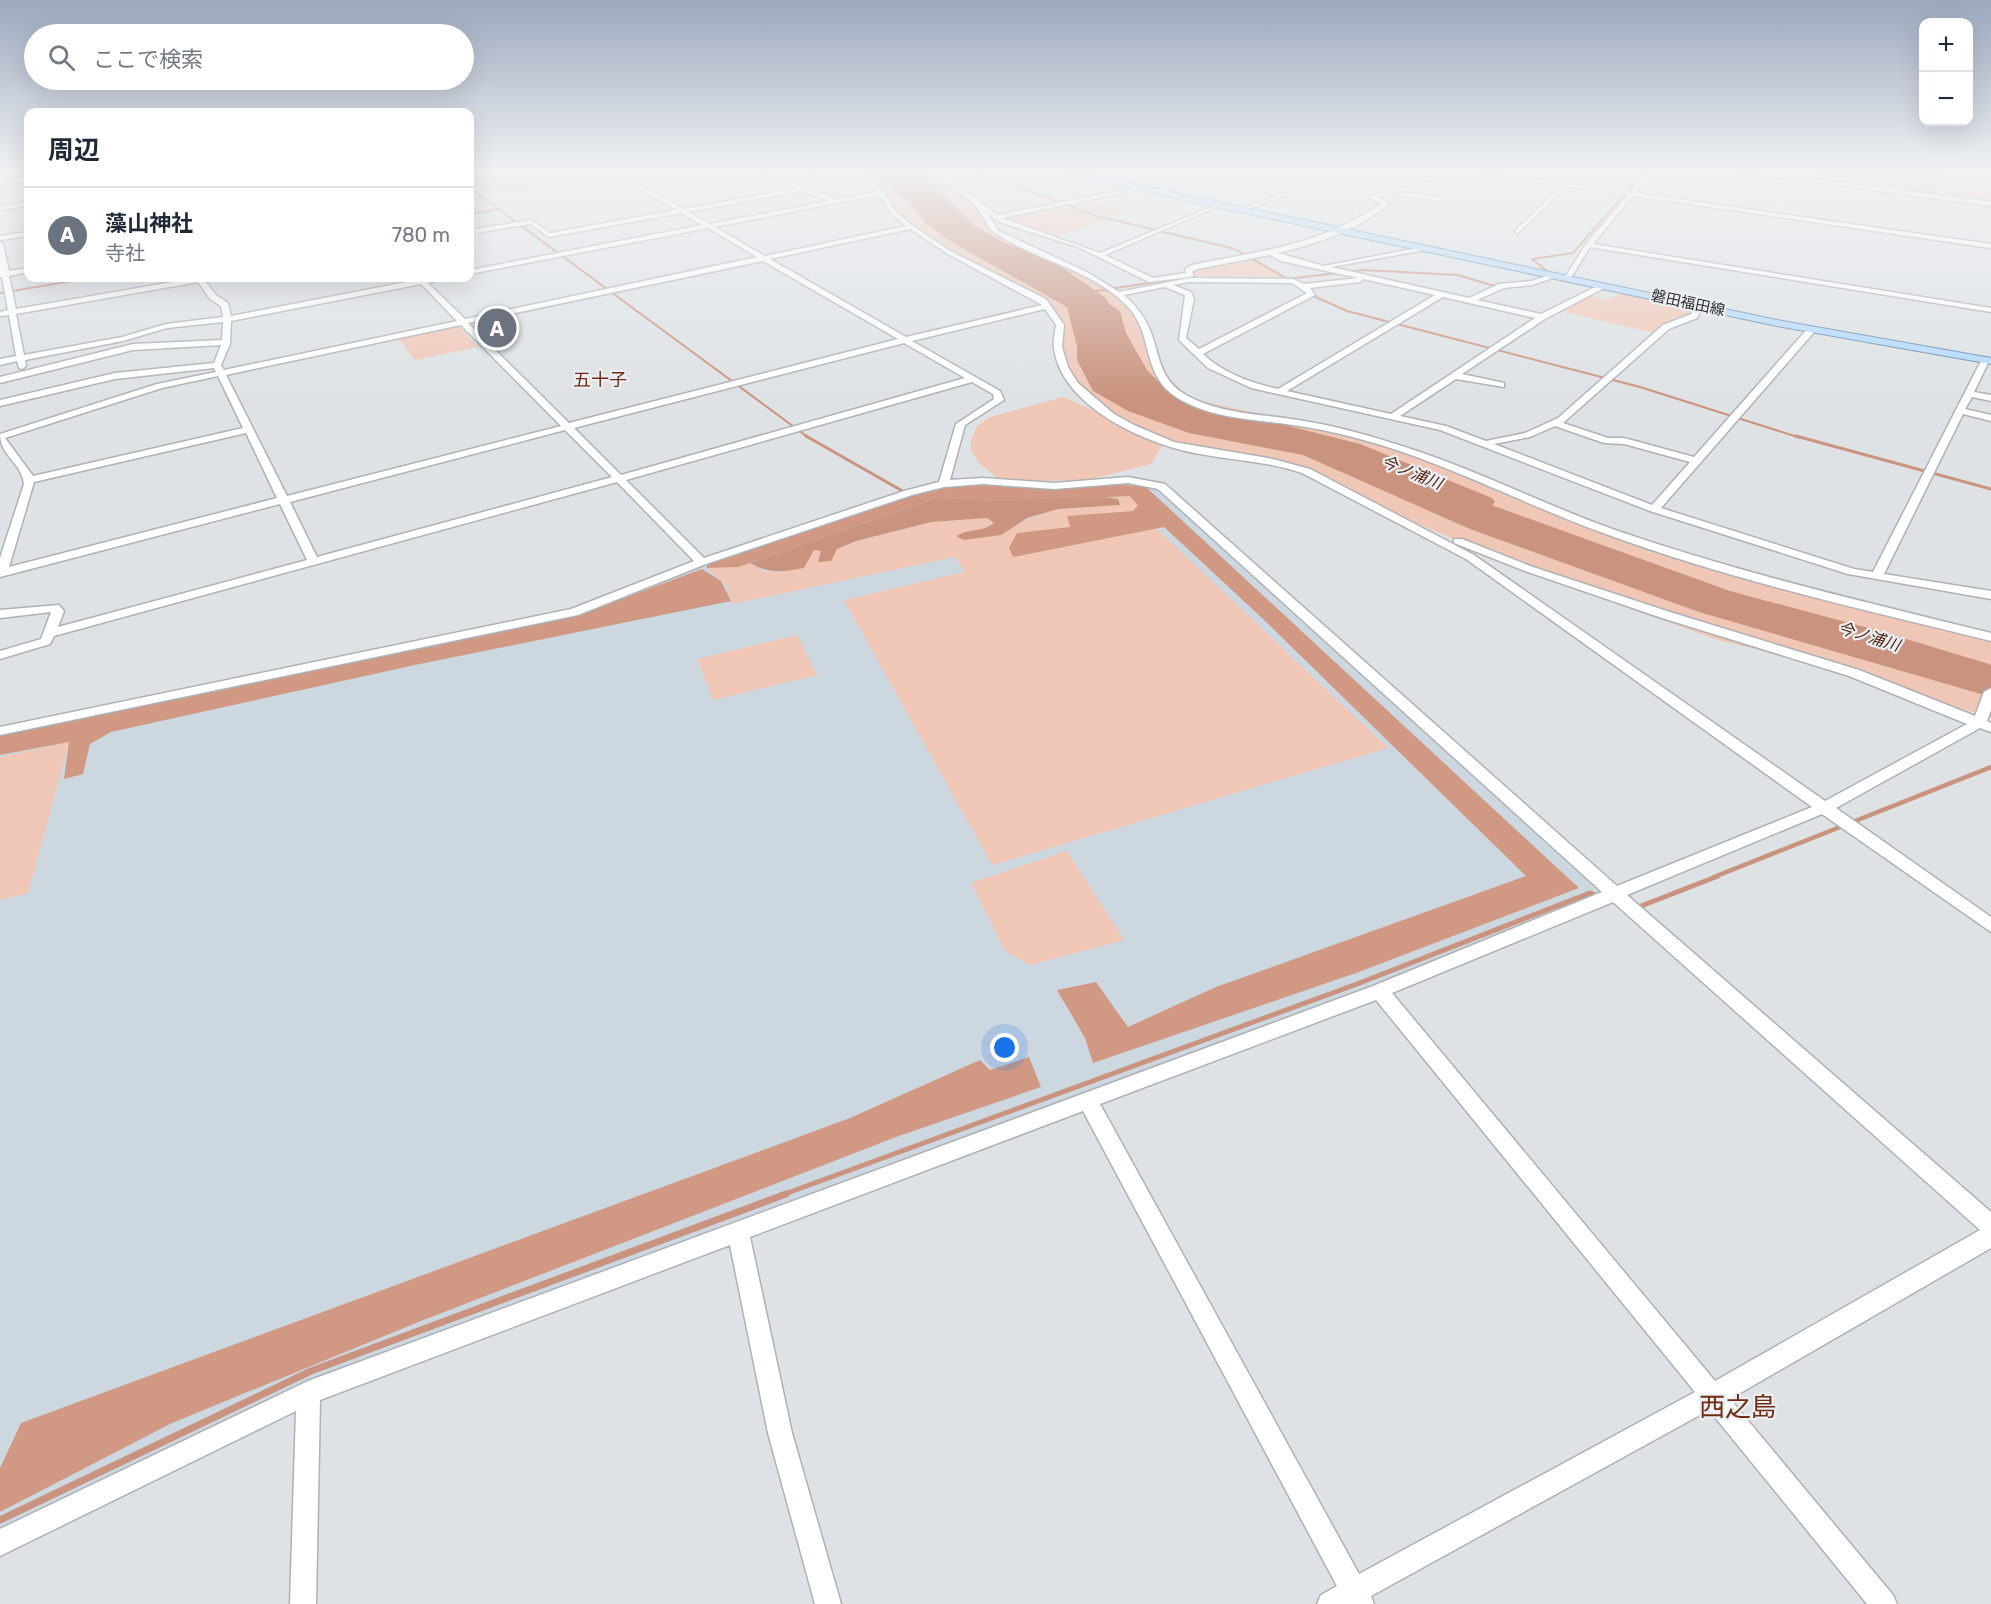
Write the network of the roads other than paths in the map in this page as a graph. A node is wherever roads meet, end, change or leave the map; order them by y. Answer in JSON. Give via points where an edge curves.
{"nodes":[{"id":1,"x":0,"y":247,"type":"edge"},
{"id":2,"x":601,"y":247,"type":"edge"},
{"id":3,"x":745,"y":247,"type":"edge"},
{"id":4,"x":821,"y":247,"type":"edge"},
{"id":5,"x":941,"y":247,"type":"edge"},
{"id":6,"x":1026,"y":247,"type":"edge"},
{"id":7,"x":1077,"y":247,"type":"edge"},
{"id":8,"x":1119,"y":247,"type":"edge"},
{"id":9,"x":1299,"y":247,"type":"edge"},
{"id":10,"x":1423,"y":247,"type":"edge"},
{"id":11,"x":1587,"y":247,"type":"edge"},
{"id":12,"x":1599,"y":247,"type":"edge"},
{"id":13,"x":1428,"y":248,"type":"junction"},
{"id":14,"x":1271,"y":253,"type":"junction"},
{"id":15,"x":1100,"y":255,"type":"junction"},
{"id":16,"x":766,"y":259,"type":"junction"},
{"id":17,"x":1320,"y":267,"type":"junction"},
{"id":18,"x":24,"y":271,"type":"edge"},
{"id":19,"x":474,"y":271,"type":"edge"},
{"id":20,"x":3,"y":274,"type":"edge"},
{"id":21,"x":1553,"y":275,"type":"junction"},
{"id":22,"x":1372,"y":278,"type":"junction"},
{"id":23,"x":1567,"y":278,"type":"junction"},
{"id":24,"x":1157,"y":280,"type":"junction"},
{"id":25,"x":178,"y":282,"type":"edge"},
{"id":26,"x":203,"y":282,"type":"edge"},
{"id":27,"x":407,"y":282,"type":"edge"},
{"id":28,"x":424,"y":282,"type":"edge"},
{"id":29,"x":1165,"y":284,"type":"junction"},
{"id":30,"x":1303,"y":286,"type":"junction"},
{"id":31,"x":1604,"y":286,"type":"junction"},
{"id":32,"x":1119,"y":294,"type":"junction"},
{"id":33,"x":1443,"y":294,"type":"junction"},
{"id":34,"x":1470,"y":300,"type":"junction"},
{"id":35,"x":1047,"y":306,"type":"junction"},
{"id":36,"x":1699,"y":306,"type":"junction"},
{"id":37,"x":1991,"y":310,"type":"edge"},
{"id":38,"x":12,"y":312,"type":"junction"},
{"id":39,"x":0,"y":314,"type":"edge"},
{"id":40,"x":1542,"y":317,"type":"junction"},
{"id":41,"x":228,"y":319,"type":"junction"},
{"id":42,"x":463,"y":322,"type":"junction"},
{"id":43,"x":1812,"y":329,"type":"junction"},
{"id":44,"x":906,"y":340,"type":"junction"},
{"id":45,"x":225,"y":342,"type":"junction"},
{"id":46,"x":1198,"y":353,"type":"junction"},
{"id":47,"x":150,"y":355,"type":"junction"},
{"id":48,"x":20,"y":358,"type":"junction"},
{"id":49,"x":1988,"y":361,"type":"edge"},
{"id":50,"x":0,"y":362,"type":"edge"},
{"id":51,"x":219,"y":369,"type":"junction"},
{"id":52,"x":158,"y":370,"type":"junction"},
{"id":53,"x":24,"y":375,"type":"junction"},
{"id":54,"x":1456,"y":376,"type":"junction"},
{"id":55,"x":973,"y":379,"type":"junction"},
{"id":56,"x":0,"y":380,"type":"edge"},
{"id":57,"x":1501,"y":385,"type":"dead end"},
{"id":58,"x":1280,"y":391,"type":"junction"},
{"id":59,"x":1968,"y":393,"type":"junction"},
{"id":60,"x":1991,"y":398,"type":"edge"},
{"id":61,"x":0,"y":403,"type":"edge"},
{"id":62,"x":1960,"y":411,"type":"junction"},
{"id":63,"x":1395,"y":415,"type":"junction"},
{"id":64,"x":1991,"y":418,"type":"edge"},
{"id":65,"x":1554,"y":423,"type":"junction"},
{"id":66,"x":567,"y":427,"type":"junction"},
{"id":67,"x":250,"y":429,"type":"junction"},
{"id":68,"x":0,"y":437,"type":"edge"},
{"id":69,"x":1487,"y":445,"type":"junction"},
{"id":70,"x":1696,"y":461,"type":"junction"},
{"id":71,"x":617,"y":479,"type":"junction"},
{"id":72,"x":28,"y":480,"type":"junction"},
{"id":73,"x":944,"y":484,"type":"junction"},
{"id":74,"x":285,"y":500,"type":"junction"},
{"id":75,"x":1654,"y":509,"type":"junction"},
{"id":76,"x":1386,"y":512,"type":"junction"},
{"id":77,"x":314,"y":562,"type":"junction"},
{"id":78,"x":702,"y":562,"type":"junction"},
{"id":79,"x":1,"y":573,"type":"edge"},
{"id":80,"x":1877,"y":576,"type":"junction"},
{"id":81,"x":1991,"y":595,"type":"edge"},
{"id":82,"x":0,"y":614,"type":"edge"},
{"id":83,"x":50,"y":633,"type":"junction"},
{"id":84,"x":1991,"y":637,"type":"edge"},
{"id":85,"x":0,"y":655,"type":"edge"},
{"id":86,"x":1991,"y":692,"type":"edge"},
{"id":87,"x":1984,"y":722,"type":"edge"},
{"id":88,"x":0,"y":731,"type":"edge"},
{"id":89,"x":1826,"y":807,"type":"junction"},
{"id":90,"x":1616,"y":895,"type":"junction"},
{"id":91,"x":1991,"y":926,"type":"edge"},
{"id":92,"x":1379,"y":991,"type":"junction"},
{"id":93,"x":1087,"y":1100,"type":"junction"},
{"id":94,"x":1991,"y":1226,"type":"edge"},
{"id":95,"x":738,"y":1232,"type":"junction"},
{"id":96,"x":1991,"y":1236,"type":"edge"},
{"id":97,"x":308,"y":1393,"type":"junction"},
{"id":98,"x":1712,"y":1396,"type":"junction"},
{"id":99,"x":0,"y":1543,"type":"edge"},
{"id":100,"x":1357,"y":1597,"type":"edge"},
{"id":101,"x":303,"y":1604,"type":"edge"},
{"id":102,"x":828,"y":1604,"type":"edge"},
{"id":103,"x":1330,"y":1604,"type":"edge"},
{"id":104,"x":1884,"y":1604,"type":"edge"}],
"edges":[{"from":1,"to":20,"type":"street"},
{"from":2,"to":19,"type":"street"},
{"from":3,"to":16,"type":"street"},
{"from":4,"to":16,"type":"street"},
{"from":5,"to":35,"type":"street"},
{"from":6,"to":32,"type":"street"},
{"from":7,"to":15,"type":"street"},
{"from":8,"to":15,"type":"street"},
{"from":9,"to":14,"type":"street"},
{"from":10,"to":13,"type":"main road","name":"磐田福田線"},
{"from":11,"to":23,"type":"street"},
{"from":12,"to":37,"type":"street"},
{"from":13,"to":17,"type":"street"},
{"from":13,"to":21,"type":"main road","name":"磐田福田線"},
{"from":14,"to":17,"type":"street"},
{"from":14,"to":24,"type":"street","via":[[1195,267],[1188,271],[1190,275]]},
{"from":15,"to":24,"type":"street"},
{"from":16,"to":42,"type":"street"},
{"from":16,"to":44,"type":"street"},
{"from":17,"to":22,"type":"street"},
{"from":18,"to":20,"type":"street"},
{"from":20,"to":38,"type":"street"},
{"from":21,"to":23,"type":"main road","name":"磐田福田線"},
{"from":21,"to":34,"type":"street","via":[[1532,284],[1502,286]]},
{"from":22,"to":30,"type":"street"},
{"from":22,"to":33,"type":"street"},
{"from":23,"to":31,"type":"main road","name":"磐田福田線"},
{"from":24,"to":29,"type":"street"},
{"from":25,"to":38,"type":"street"},
{"from":26,"to":41,"type":"street","via":[[213,297],[225,305]]},
{"from":27,"to":41,"type":"street"},
{"from":28,"to":42,"type":"street"},
{"from":29,"to":30,"type":"street","via":[[1190,280],[1289,280]]},
{"from":29,"to":32,"type":"street"},
{"from":29,"to":46,"type":"street","via":[[1188,294],[1190,309],[1182,338]]},
{"from":30,"to":46,"type":"street","via":[[1310,294]]},
{"from":31,"to":36,"type":"main road","name":"磐田福田線"},
{"from":31,"to":40,"type":"street"},
{"from":32,"to":84,"type":"street","via":[[1143,324],[1157,373],[1168,388],[1198,404],[1328,428],[1390,445],[1674,554],[1847,603]]},
{"from":33,"to":34,"type":"street"},
{"from":33,"to":58,"type":"street"},
{"from":34,"to":40,"type":"street"},
{"from":35,"to":44,"type":"street"},
{"from":35,"to":76,"type":"street","via":[[1060,325],[1056,338],[1063,369],[1091,402],[1171,444],[1287,464]]},
{"from":36,"to":43,"type":"main road","name":"磐田福田線"},
{"from":36,"to":65,"type":"street","via":[[1694,315],[1666,327]]},
{"from":38,"to":39,"type":"street"},
{"from":38,"to":48,"type":"street"},
{"from":40,"to":54,"type":"street"},
{"from":41,"to":45,"type":"street"},
{"from":41,"to":48,"type":"street","via":[[166,326],[123,339]]},
{"from":42,"to":51,"type":"street"},
{"from":42,"to":66,"type":"street"},
{"from":43,"to":49,"type":"main road","name":"磐田福田線"},
{"from":43,"to":70,"type":"street"},
{"from":44,"to":55,"type":"street"},
{"from":44,"to":66,"type":"street"},
{"from":45,"to":47,"type":"street"},
{"from":45,"to":51,"type":"street"},
{"from":46,"to":58,"type":"street","via":[[1222,372],[1254,386]]},
{"from":47,"to":52,"type":"street"},
{"from":47,"to":53,"type":"street","via":[[133,347]]},
{"from":48,"to":50,"type":"street"},
{"from":48,"to":53,"type":"street"},
{"from":49,"to":59,"type":"street"},
{"from":51,"to":52,"type":"street"},
{"from":51,"to":67,"type":"street"},
{"from":51,"to":68,"type":"street"},
{"from":52,"to":61,"type":"street"},
{"from":53,"to":56,"type":"street"},
{"from":54,"to":57,"type":"street"},
{"from":54,"to":63,"type":"street"},
{"from":55,"to":71,"type":"street"},
{"from":55,"to":73,"type":"street","via":[[998,393],[999,400],[961,424]]},
{"from":58,"to":63,"type":"street"},
{"from":59,"to":60,"type":"street"},
{"from":59,"to":62,"type":"street"},
{"from":62,"to":64,"type":"street"},
{"from":62,"to":80,"type":"street"},
{"from":63,"to":69,"type":"street"},
{"from":65,"to":69,"type":"street"},
{"from":65,"to":70,"type":"street","via":[[1607,441],[1624,441]]},
{"from":66,"to":71,"type":"street"},
{"from":66,"to":74,"type":"street"},
{"from":67,"to":72,"type":"street"},
{"from":67,"to":74,"type":"street"},
{"from":68,"to":72,"type":"street","via":[[28,474]]},
{"from":69,"to":75,"type":"street"},
{"from":70,"to":75,"type":"street"},
{"from":71,"to":77,"type":"street"},
{"from":71,"to":78,"type":"street"},
{"from":72,"to":79,"type":"street"},
{"from":73,"to":78,"type":"street"},
{"from":73,"to":90,"type":"street","via":[[983,481],[1054,486],[1128,480],[1161,486]]},
{"from":74,"to":77,"type":"street"},
{"from":74,"to":79,"type":"street"},
{"from":75,"to":80,"type":"street"},
{"from":76,"to":87,"type":"street","via":[[1529,569],[1854,674]]},
{"from":76,"to":89,"type":"street","via":[[1470,557]]},
{"from":77,"to":83,"type":"street"},
{"from":78,"to":88,"type":"street","via":[[574,612]]},
{"from":80,"to":81,"type":"street"},
{"from":82,"to":83,"type":"street","via":[[58,609]]},
{"from":83,"to":85,"type":"street","via":[[46,641]]},
{"from":86,"to":87,"type":"street"},
{"from":87,"to":89,"type":"street"},
{"from":89,"to":90,"type":"street"},
{"from":89,"to":91,"type":"street"},
{"from":90,"to":92,"type":"street"},
{"from":90,"to":94,"type":"street"},
{"from":92,"to":93,"type":"street"},
{"from":92,"to":98,"type":"street"},
{"from":93,"to":95,"type":"street"},
{"from":93,"to":100,"type":"street"},
{"from":95,"to":97,"type":"street"},
{"from":95,"to":102,"type":"street","via":[[780,1433]]},
{"from":96,"to":98,"type":"street"},
{"from":97,"to":99,"type":"street"},
{"from":97,"to":101,"type":"street"},
{"from":98,"to":100,"type":"street"},
{"from":98,"to":104,"type":"street"},
{"from":100,"to":103,"type":"street"}]}
